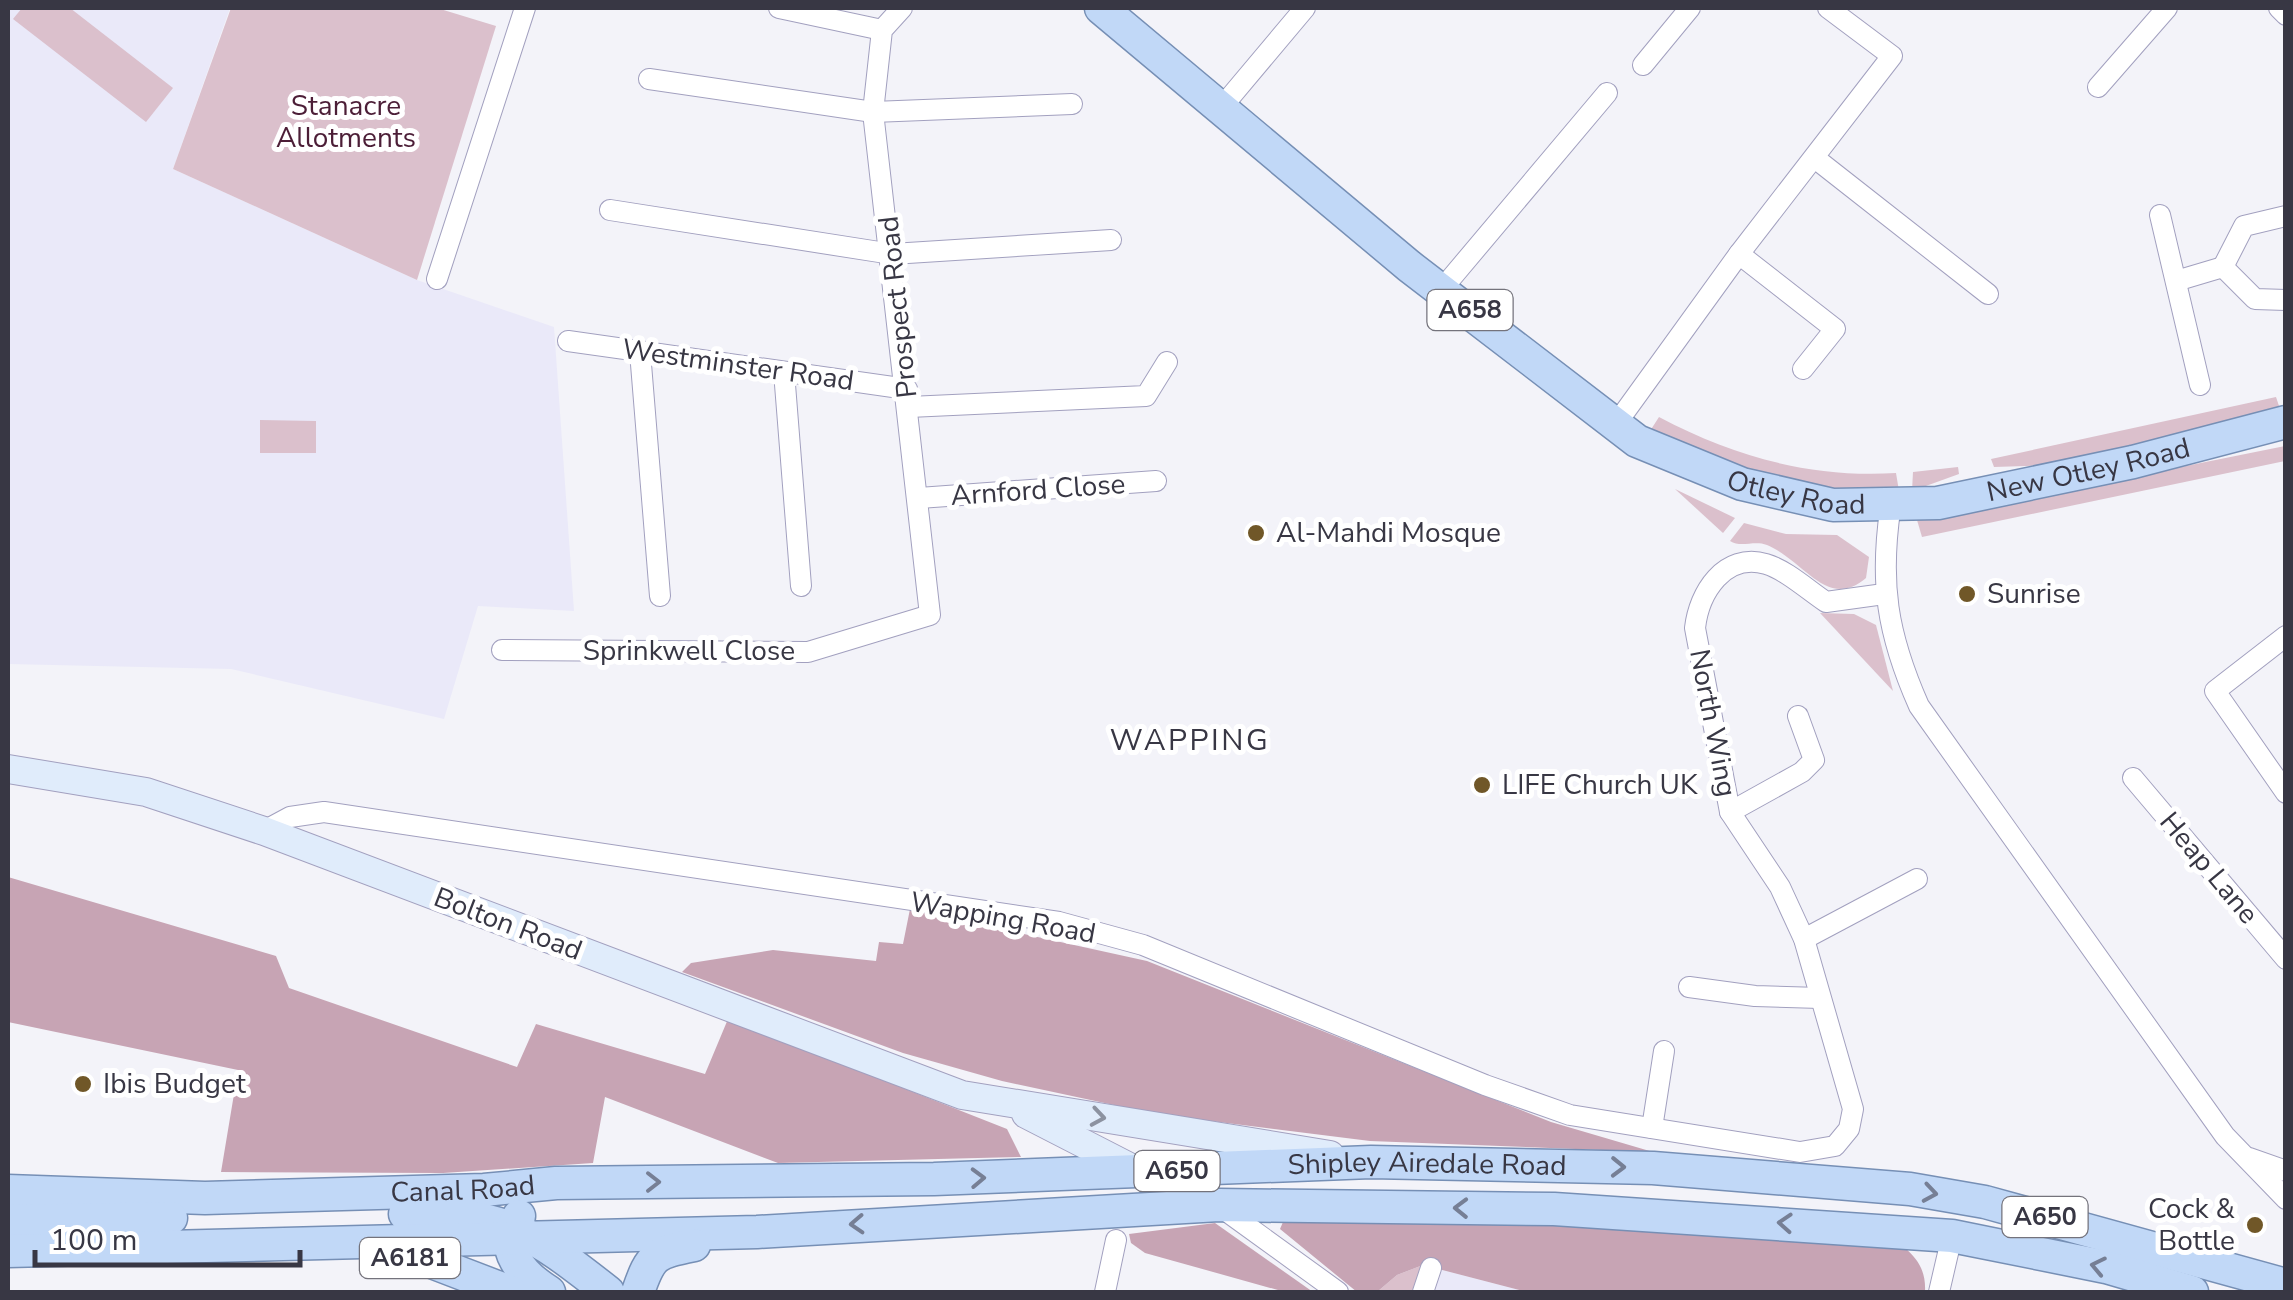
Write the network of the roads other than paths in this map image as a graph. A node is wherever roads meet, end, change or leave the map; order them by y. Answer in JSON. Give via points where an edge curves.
{"nodes":[{"id":1,"x":525,"y":8,"type":"edge"},
{"id":2,"x":779,"y":8,"type":"edge"},
{"id":3,"x":902,"y":8,"type":"edge"},
{"id":4,"x":1101,"y":8,"type":"edge"},
{"id":5,"x":1305,"y":8,"type":"edge"},
{"id":6,"x":1690,"y":8,"type":"edge"},
{"id":7,"x":1828,"y":8,"type":"edge"},
{"id":8,"x":2167,"y":8,"type":"edge"},
{"id":9,"x":2279,"y":8,"type":"edge"},
{"id":10,"x":2286,"y":15,"type":"edge"},
{"id":11,"x":882,"y":30,"type":"junction"},
{"id":12,"x":1643,"y":65,"type":"dead end"},
{"id":13,"x":649,"y":79,"type":"dead end"},
{"id":14,"x":2098,"y":87,"type":"dead end"},
{"id":15,"x":1608,"y":93,"type":"dead end"},
{"id":16,"x":1072,"y":104,"type":"dead end"},
{"id":17,"x":1222,"y":108,"type":"junction"},
{"id":18,"x":873,"y":112,"type":"junction"},
{"id":19,"x":1816,"y":159,"type":"junction"},
{"id":20,"x":610,"y":210,"type":"dead end"},
{"id":21,"x":2160,"y":215,"type":"dead end"},
{"id":22,"x":2286,"y":216,"type":"edge"},
{"id":23,"x":1111,"y":240,"type":"dead end"},
{"id":24,"x":892,"y":254,"type":"junction"},
{"id":25,"x":1739,"y":254,"type":"junction"},
{"id":26,"x":2223,"y":267,"type":"junction"},
{"id":27,"x":437,"y":278,"type":"dead end"},
{"id":28,"x":2176,"y":281,"type":"junction"},
{"id":29,"x":1442,"y":289,"type":"junction"},
{"id":30,"x":1988,"y":294,"type":"dead end"},
{"id":31,"x":2286,"y":300,"type":"edge"},
{"id":32,"x":568,"y":342,"type":"dead end"},
{"id":33,"x":640,"y":352,"type":"junction"},
{"id":34,"x":1167,"y":362,"type":"dead end"},
{"id":35,"x":1803,"y":369,"type":"dead end"},
{"id":36,"x":784,"y":372,"type":"junction"},
{"id":37,"x":2200,"y":385,"type":"dead end"},
{"id":38,"x":908,"y":398,"type":"junction"},
{"id":39,"x":2286,"y":422,"type":"edge"},
{"id":40,"x":1616,"y":424,"type":"junction"},
{"id":41,"x":1156,"y":482,"type":"dead end"},
{"id":42,"x":919,"y":498,"type":"junction"},
{"id":43,"x":1891,"y":504,"type":"junction"},
{"id":44,"x":801,"y":586,"type":"dead end"},
{"id":45,"x":1884,"y":594,"type":"junction"},
{"id":46,"x":660,"y":596,"type":"dead end"},
{"id":47,"x":930,"y":615,"type":"joint"},
{"id":48,"x":2286,"y":636,"type":"edge"},
{"id":49,"x":502,"y":650,"type":"dead end"},
{"id":50,"x":1798,"y":716,"type":"dead end"},
{"id":51,"x":8,"y":768,"type":"edge"},
{"id":52,"x":2133,"y":778,"type":"dead end"},
{"id":53,"x":2286,"y":793,"type":"edge"},
{"id":54,"x":1730,"y":812,"type":"junction"},
{"id":55,"x":264,"y":830,"type":"junction"},
{"id":56,"x":1917,"y":879,"type":"dead end"},
{"id":57,"x":1804,"y":939,"type":"junction"},
{"id":58,"x":2286,"y":958,"type":"edge"},
{"id":59,"x":1689,"y":987,"type":"dead end"},
{"id":60,"x":1820,"y":998,"type":"junction"},
{"id":61,"x":1664,"y":1052,"type":"dead end"},
{"id":62,"x":1002,"y":1103,"type":"junction"},
{"id":63,"x":1652,"y":1128,"type":"junction"},
{"id":64,"x":1835,"y":1146,"type":"joint"},
{"id":65,"x":2242,"y":1156,"type":"junction"},
{"id":66,"x":1372,"y":1162,"type":"junction"},
{"id":67,"x":2286,"y":1171,"type":"edge"},
{"id":68,"x":1142,"y":1173,"type":"junction"},
{"id":69,"x":1759,"y":1176,"type":"junction"},
{"id":70,"x":556,"y":1183,"type":"junction"},
{"id":71,"x":8,"y":1192,"type":"edge"},
{"id":72,"x":2286,"y":1199,"type":"edge"},
{"id":73,"x":1219,"y":1206,"type":"junction"},
{"id":74,"x":8,"y":1221,"type":"edge"},
{"id":75,"x":757,"y":1232,"type":"junction"},
{"id":76,"x":518,"y":1233,"type":"junction"},
{"id":77,"x":1116,"y":1240,"type":"dead end"},
{"id":78,"x":306,"y":1242,"type":"junction"},
{"id":79,"x":8,"y":1251,"type":"edge"},
{"id":80,"x":1947,"y":1252,"type":"junction"},
{"id":81,"x":1431,"y":1268,"type":"dead end"},
{"id":82,"x":2286,"y":1286,"type":"edge"},
{"id":83,"x":510,"y":1292,"type":"edge"},
{"id":84,"x":549,"y":1292,"type":"edge"},
{"id":85,"x":608,"y":1292,"type":"edge"},
{"id":86,"x":638,"y":1292,"type":"edge"},
{"id":87,"x":1105,"y":1292,"type":"edge"},
{"id":88,"x":1338,"y":1292,"type":"edge"},
{"id":89,"x":1423,"y":1292,"type":"edge"},
{"id":90,"x":1940,"y":1292,"type":"edge"},
{"id":91,"x":2192,"y":1292,"type":"edge"}],
"edges":[{"from":1,"to":27,"type":"street"},
{"from":2,"to":11,"type":"street"},
{"from":3,"to":11,"type":"street"},
{"from":4,"to":17,"type":"main road","name":"Otley Road","number":"A658"},
{"from":5,"to":17,"type":"street"},
{"from":6,"to":12,"type":"street"},
{"from":7,"to":19,"type":"street","via":[[1892,56]]},
{"from":8,"to":14,"type":"street"},
{"from":9,"to":10,"type":"street"},
{"from":11,"to":18,"type":"street","name":"Prospect Road"},
{"from":13,"to":18,"type":"street"},
{"from":15,"to":29,"type":"street"},
{"from":16,"to":18,"type":"street"},
{"from":17,"to":29,"type":"main road","name":"Otley Road","number":"A658"},
{"from":18,"to":24,"type":"street","name":"Prospect Road"},
{"from":19,"to":25,"type":"street"},
{"from":19,"to":30,"type":"street"},
{"from":20,"to":24,"type":"street"},
{"from":21,"to":28,"type":"street"},
{"from":22,"to":26,"type":"street","via":[[2244,226]]},
{"from":23,"to":24,"type":"street"},
{"from":24,"to":38,"type":"street","name":"Prospect Road"},
{"from":25,"to":35,"type":"street","via":[[1835,329]]},
{"from":25,"to":40,"type":"street"},
{"from":26,"to":28,"type":"street"},
{"from":26,"to":31,"type":"street","via":[[2264,302]]},
{"from":28,"to":37,"type":"street"},
{"from":29,"to":40,"type":"main road","name":"Otley Road","number":"A658"},
{"from":32,"to":33,"type":"street","name":"Westminster Road"},
{"from":33,"to":36,"type":"street","name":"Westminster Road"},
{"from":33,"to":46,"type":"street"},
{"from":34,"to":38,"type":"street","name":"Westminster Road","via":[[1146,396]]},
{"from":36,"to":38,"type":"street","name":"Westminster Road"},
{"from":36,"to":44,"type":"street"},
{"from":38,"to":42,"type":"street","name":"Prospect Road"},
{"from":39,"to":43,"type":"main road","name":"New Otley Road","number":"A658","via":[[1983,495]]},
{"from":40,"to":43,"type":"main road","name":"Otley Road","number":"A658","via":[[1636,441],[1742,484],[1833,504]]},
{"from":41,"to":42,"type":"street","name":"Arnford Close"},
{"from":42,"to":47,"type":"street","name":"Prospect Road"},
{"from":43,"to":45,"type":"street","name":"Otley Road"},
{"from":45,"to":54,"type":"street","name":"North Wing","via":[[1826,602],[1767,564],[1728,568],[1712,582],[1698,604],[1695,628]]},
{"from":45,"to":65,"type":"street","name":"Otley Road","via":[[1899,661],[1936,733]]},
{"from":47,"to":49,"type":"street","name":"Sprinkwell Close","via":[[808,652]]},
{"from":48,"to":53,"type":"street","via":[[2215,690]]},
{"from":50,"to":54,"type":"street","via":[[1814,760]]},
{"from":51,"to":55,"type":"street","name":"Bolton Road","via":[[146,792]]},
{"from":52,"to":58,"type":"street","name":"Heap Lane"},
{"from":54,"to":57,"type":"street","name":"North Wing","via":[[1780,887]]},
{"from":55,"to":62,"type":"street","name":"Bolton Road","via":[[791,1032]]},
{"from":55,"to":63,"type":"street","name":"Wapping Road","via":[[324,812],[1059,922],[1143,945],[1570,1115]]},
{"from":56,"to":57,"type":"street"},
{"from":57,"to":60,"type":"street","name":"North Wing"},
{"from":59,"to":60,"type":"street"},
{"from":60,"to":64,"type":"street","name":"North Wing","via":[[1853,1109],[1849,1129]]},
{"from":61,"to":63,"type":"street"},
{"from":62,"to":66,"type":"street","name":"Bolton Road","one_way":true},
{"from":62,"to":68,"type":"street","name":"Bolton Road"},
{"from":63,"to":64,"type":"street","name":"Wapping Road","via":[[1800,1152]]},
{"from":65,"to":67,"type":"street"},
{"from":65,"to":72,"type":"street","name":"Otley Road"},
{"from":66,"to":68,"type":"main road","name":"Shipley Airedale Road","number":"A650"},
{"from":66,"to":69,"type":"main road","name":"Shipley Airedale Road","number":"A650","one_way":true},
{"from":70,"to":68,"type":"main road","name":"Shipley Airedale Road","number":"A650","one_way":true},
{"from":68,"to":73,"type":"main road"},
{"from":69,"to":80,"type":"main road","via":[[1822,1203],[1937,1219]]},
{"from":69,"to":82,"type":"main road","name":"Shipley Airedale Road","number":"A650","one_way":true,"via":[[1985,1202]]},
{"from":70,"to":71,"type":"main road","name":"Canal Road","number":"A650","via":[[204,1198]]},
{"from":70,"to":76,"type":"main road"},
{"from":73,"to":75,"type":"main road","name":"Shipley Airedale Road","number":"A650","one_way":true},
{"from":80,"to":73,"type":"main road","name":"Shipley Airedale Road","number":"A650","one_way":true,"via":[[1910,1232],[1554,1209]]},
{"from":73,"to":88,"type":"street"},
{"from":74,"to":76,"type":"main road","number":"A650","via":[[441,1213]]},
{"from":75,"to":76,"type":"main road","name":"Shipley Airedale Road","number":"A650"},
{"from":75,"to":86,"type":"main road","via":[[658,1252]]},
{"from":76,"to":78,"type":"main road","name":"Canal Road","number":"A650"},
{"from":76,"to":84,"type":"main road","name":"Canal Road","via":[[513,1257],[525,1277]]},
{"from":76,"to":85,"type":"main road","name":"Canal Road"},
{"from":77,"to":87,"type":"street"},
{"from":78,"to":79,"type":"main road","name":"Canal Road","number":"A650"},
{"from":78,"to":83,"type":"main road","name":"Canal Road","number":"A6181","via":[[429,1262]]},
{"from":80,"to":90,"type":"street"},
{"from":91,"to":80,"type":"main road","name":"Shipley Airedale Road","number":"A650","one_way":true,"via":[[2106,1268]]},
{"from":81,"to":89,"type":"street"}]}
